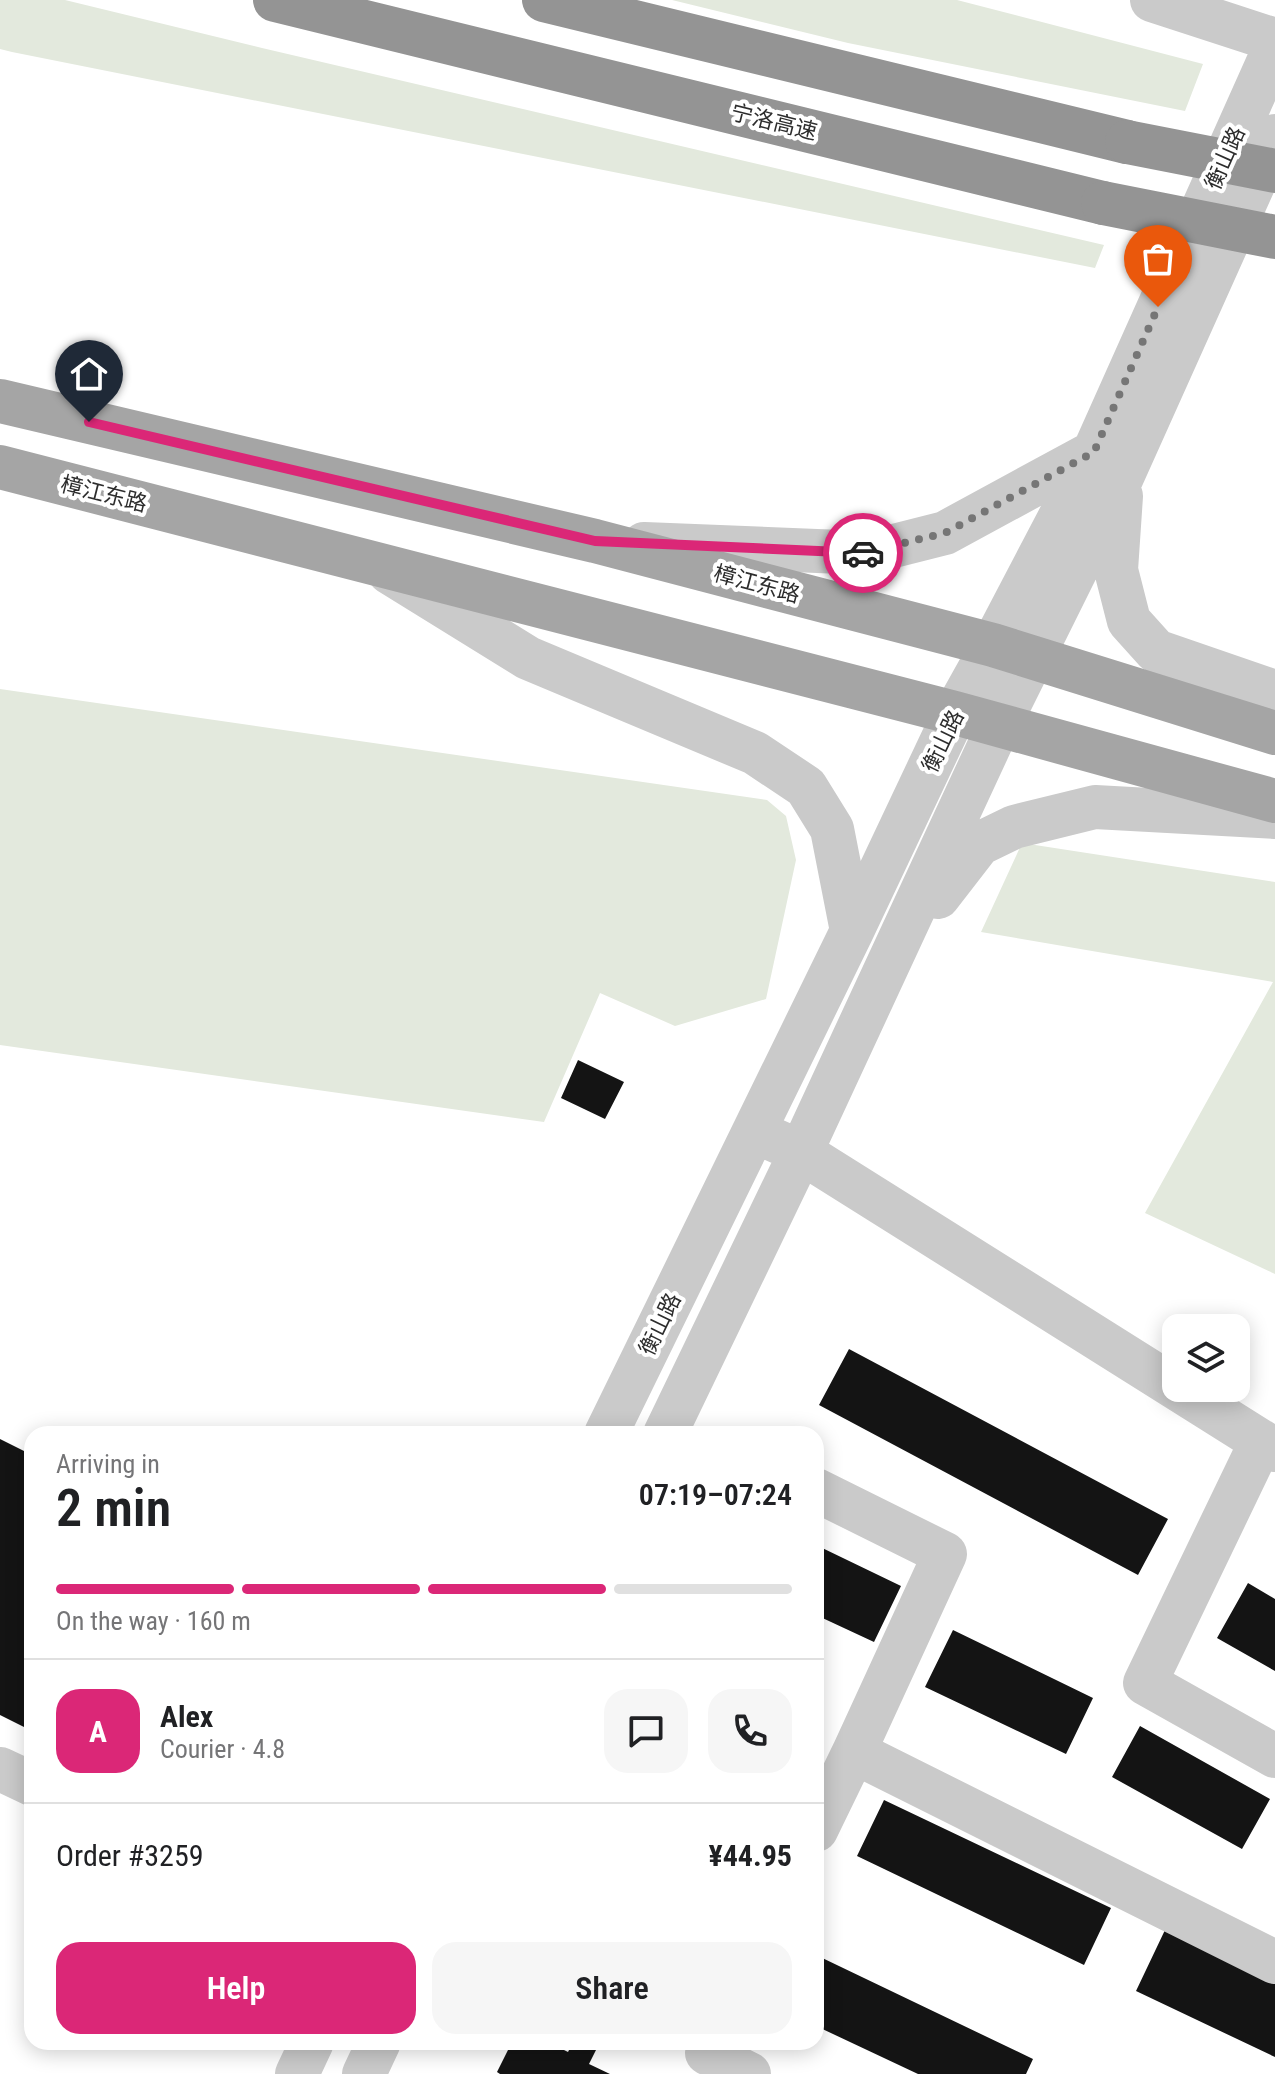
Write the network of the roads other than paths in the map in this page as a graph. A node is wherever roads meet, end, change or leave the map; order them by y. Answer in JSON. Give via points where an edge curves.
{"nodes":[{"id":1,"x":275,"y":0,"type":"edge"},
{"id":2,"x":544,"y":0,"type":"edge"},
{"id":3,"x":1152,"y":0,"type":"edge"},
{"id":4,"x":1275,"y":40,"type":"edge"},
{"id":5,"x":1275,"y":47,"type":"edge"},
{"id":6,"x":1275,"y":136,"type":"edge"},
{"id":7,"x":1275,"y":171,"type":"edge"},
{"id":8,"x":1275,"y":237,"type":"edge"},
{"id":9,"x":0,"y":401,"type":"edge"},
{"id":10,"x":1108,"y":464,"type":"junction"},
{"id":11,"x":0,"y":467,"type":"edge"},
{"id":12,"x":595,"y":541,"type":"junction"},
{"id":13,"x":376,"y":565,"type":"junction"},
{"id":14,"x":1012,"y":651,"type":"junction"},
{"id":15,"x":1275,"y":692,"type":"edge"},
{"id":16,"x":955,"y":713,"type":"junction"},
{"id":17,"x":999,"y":725,"type":"junction"},
{"id":18,"x":1275,"y":733,"type":"edge"},
{"id":19,"x":1275,"y":801,"type":"edge"},
{"id":20,"x":1275,"y":817,"type":"edge"},
{"id":21,"x":852,"y":931,"type":"junction"},
{"id":22,"x":892,"y":955,"type":"junction"},
{"id":23,"x":753,"y":1131,"type":"junction"},
{"id":24,"x":801,"y":1152,"type":"junction"},
{"id":25,"x":610,"y":1426,"type":"edge"},
{"id":26,"x":681,"y":1426,"type":"edge"},
{"id":27,"x":1268,"y":1446,"type":"edge"},
{"id":28,"x":824,"y":1494,"type":"edge"},
{"id":29,"x":854,"y":1752,"type":"junction"},
{"id":30,"x":1275,"y":1756,"type":"edge"},
{"id":31,"x":0,"y":1769,"type":"edge"},
{"id":32,"x":24,"y":1780,"type":"edge"},
{"id":33,"x":824,"y":1814,"type":"edge"},
{"id":34,"x":1275,"y":1962,"type":"edge"},
{"id":35,"x":308,"y":2050,"type":"edge"},
{"id":36,"x":375,"y":2050,"type":"edge"},
{"id":37,"x":708,"y":2050,"type":"edge"},
{"id":38,"x":297,"y":2074,"type":"edge"},
{"id":39,"x":364,"y":2074,"type":"edge"},
{"id":40,"x":749,"y":2074,"type":"edge"}],
"edges":[{"from":1,"to":8,"type":"highway","name":"宁洛高速","bridge":true,"via":[[1103,203]]},
{"from":2,"to":7,"type":"highway","bridge":true,"via":[[1127,142]]},
{"from":3,"to":4,"type":"street"},
{"from":5,"to":10,"type":"street","name":"衡山路"},
{"from":6,"to":10,"type":"street","name":"衡山路"},
{"from":9,"to":12,"type":"main road","name":"樟江东路"},
{"from":10,"to":12,"type":"street","via":[[945,533],[866,553]]},
{"from":10,"to":14,"type":"street","name":"衡山路"},
{"from":10,"to":15,"type":"street","via":[[1116,570],[1129,621],[1156,651]]},
{"from":11,"to":13,"type":"main road","name":"樟江东路"},
{"from":12,"to":14,"type":"main road","name":"樟江东路"},
{"from":13,"to":16,"type":"main road","name":"樟江东路"},
{"from":13,"to":21,"type":"street","via":[[528,658],[755,753],[806,787],[832,829]]},
{"from":14,"to":16,"type":"street","name":"衡山路"},
{"from":14,"to":17,"type":"street","name":"衡山路"},
{"from":14,"to":18,"type":"main road","name":"樟江东路"},
{"from":16,"to":17,"type":"main road","name":"樟江东路"},
{"from":16,"to":21,"type":"street","name":"衡山路"},
{"from":17,"to":19,"type":"main road","name":"樟江东路"},
{"from":17,"to":22,"type":"street","name":"衡山路"},
{"from":20,"to":22,"type":"street","via":[[1095,807],[1014,827],[979,844]]},
{"from":21,"to":23,"type":"street","name":"衡山路"},
{"from":22,"to":24,"type":"street","name":"衡山路"},
{"from":23,"to":24,"type":"street"},
{"from":23,"to":25,"type":"street","name":"衡山路"},
{"from":24,"to":26,"type":"street","name":"衡山路"},
{"from":24,"to":27,"type":"street"},
{"from":27,"to":30,"type":"street","via":[[1145,1683]]},
{"from":28,"to":29,"type":"street","via":[[945,1554]]},
{"from":29,"to":33,"type":"street"},
{"from":29,"to":34,"type":"street"},
{"from":31,"to":32,"type":"street"},
{"from":35,"to":38,"type":"street"},
{"from":36,"to":39,"type":"street"},
{"from":37,"to":40,"type":"street"}]}
